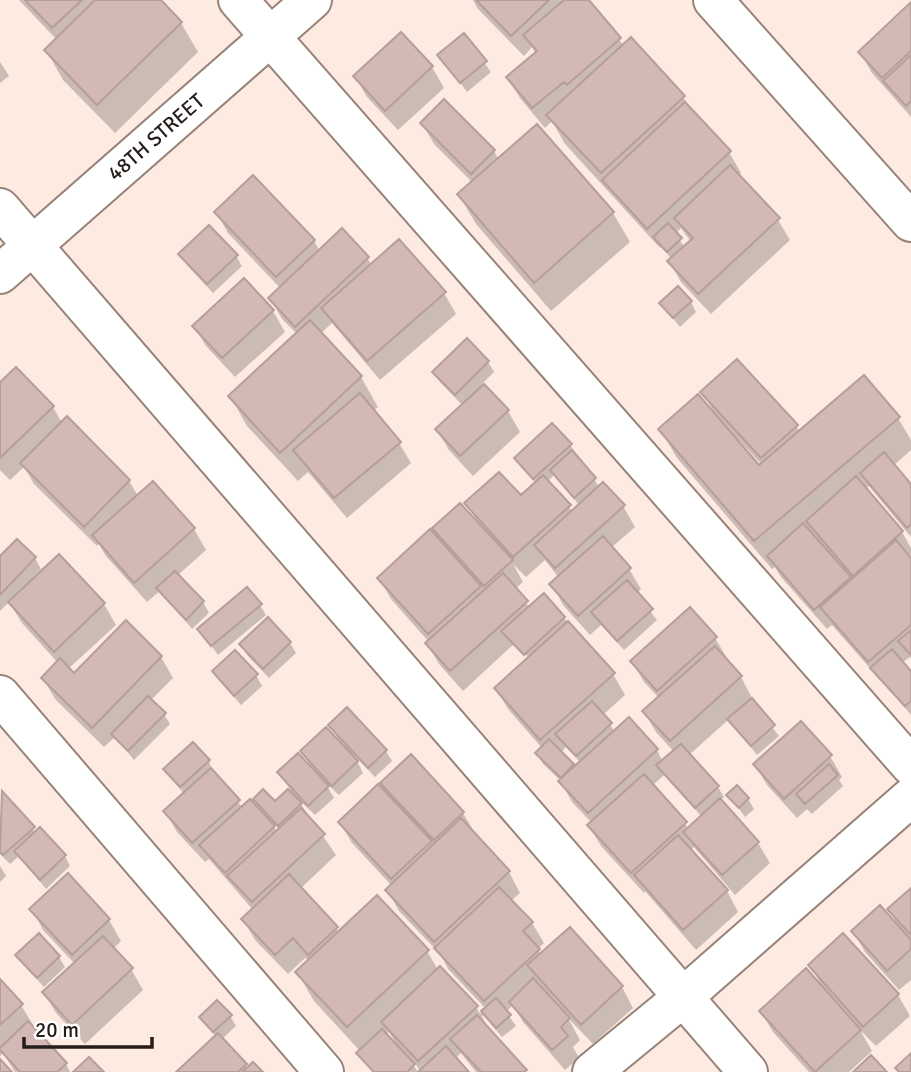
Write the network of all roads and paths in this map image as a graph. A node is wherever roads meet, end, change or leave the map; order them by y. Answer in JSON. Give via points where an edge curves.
{"nodes":[{"id":1,"x":238,"y":0,"type":"edge"},
{"id":2,"x":312,"y":0,"type":"edge"},
{"id":3,"x":713,"y":0,"type":"edge"},
{"id":4,"x":270,"y":37,"type":"junction"},
{"id":5,"x":0,"y":208,"type":"edge"},
{"id":6,"x":911,"y":222,"type":"edge"},
{"id":7,"x":33,"y":245,"type":"junction"},
{"id":8,"x":0,"y":274,"type":"edge"},
{"id":9,"x":0,"y":695,"type":"edge"},
{"id":10,"x":911,"y":766,"type":"edge"},
{"id":11,"x":911,"y":797,"type":"edge"},
{"id":12,"x":682,"y":998,"type":"junction"},
{"id":13,"x":324,"y":1072,"type":"edge"},
{"id":14,"x":592,"y":1072,"type":"edge"},
{"id":15,"x":748,"y":1072,"type":"edge"}],
"edges":[{"from":1,"to":4,"type":"street"},
{"from":2,"to":4,"type":"street","name":"48TH STREET"},
{"from":3,"to":6,"type":"street"},
{"from":4,"to":7,"type":"street","name":"48TH STREET"},
{"from":4,"to":10,"type":"street"},
{"from":5,"to":7,"type":"street"},
{"from":7,"to":8,"type":"street","name":"48TH STREET"},
{"from":7,"to":12,"type":"street"},
{"from":9,"to":13,"type":"street"},
{"from":11,"to":12,"type":"street"},
{"from":12,"to":14,"type":"street"},
{"from":12,"to":15,"type":"street"}]}
